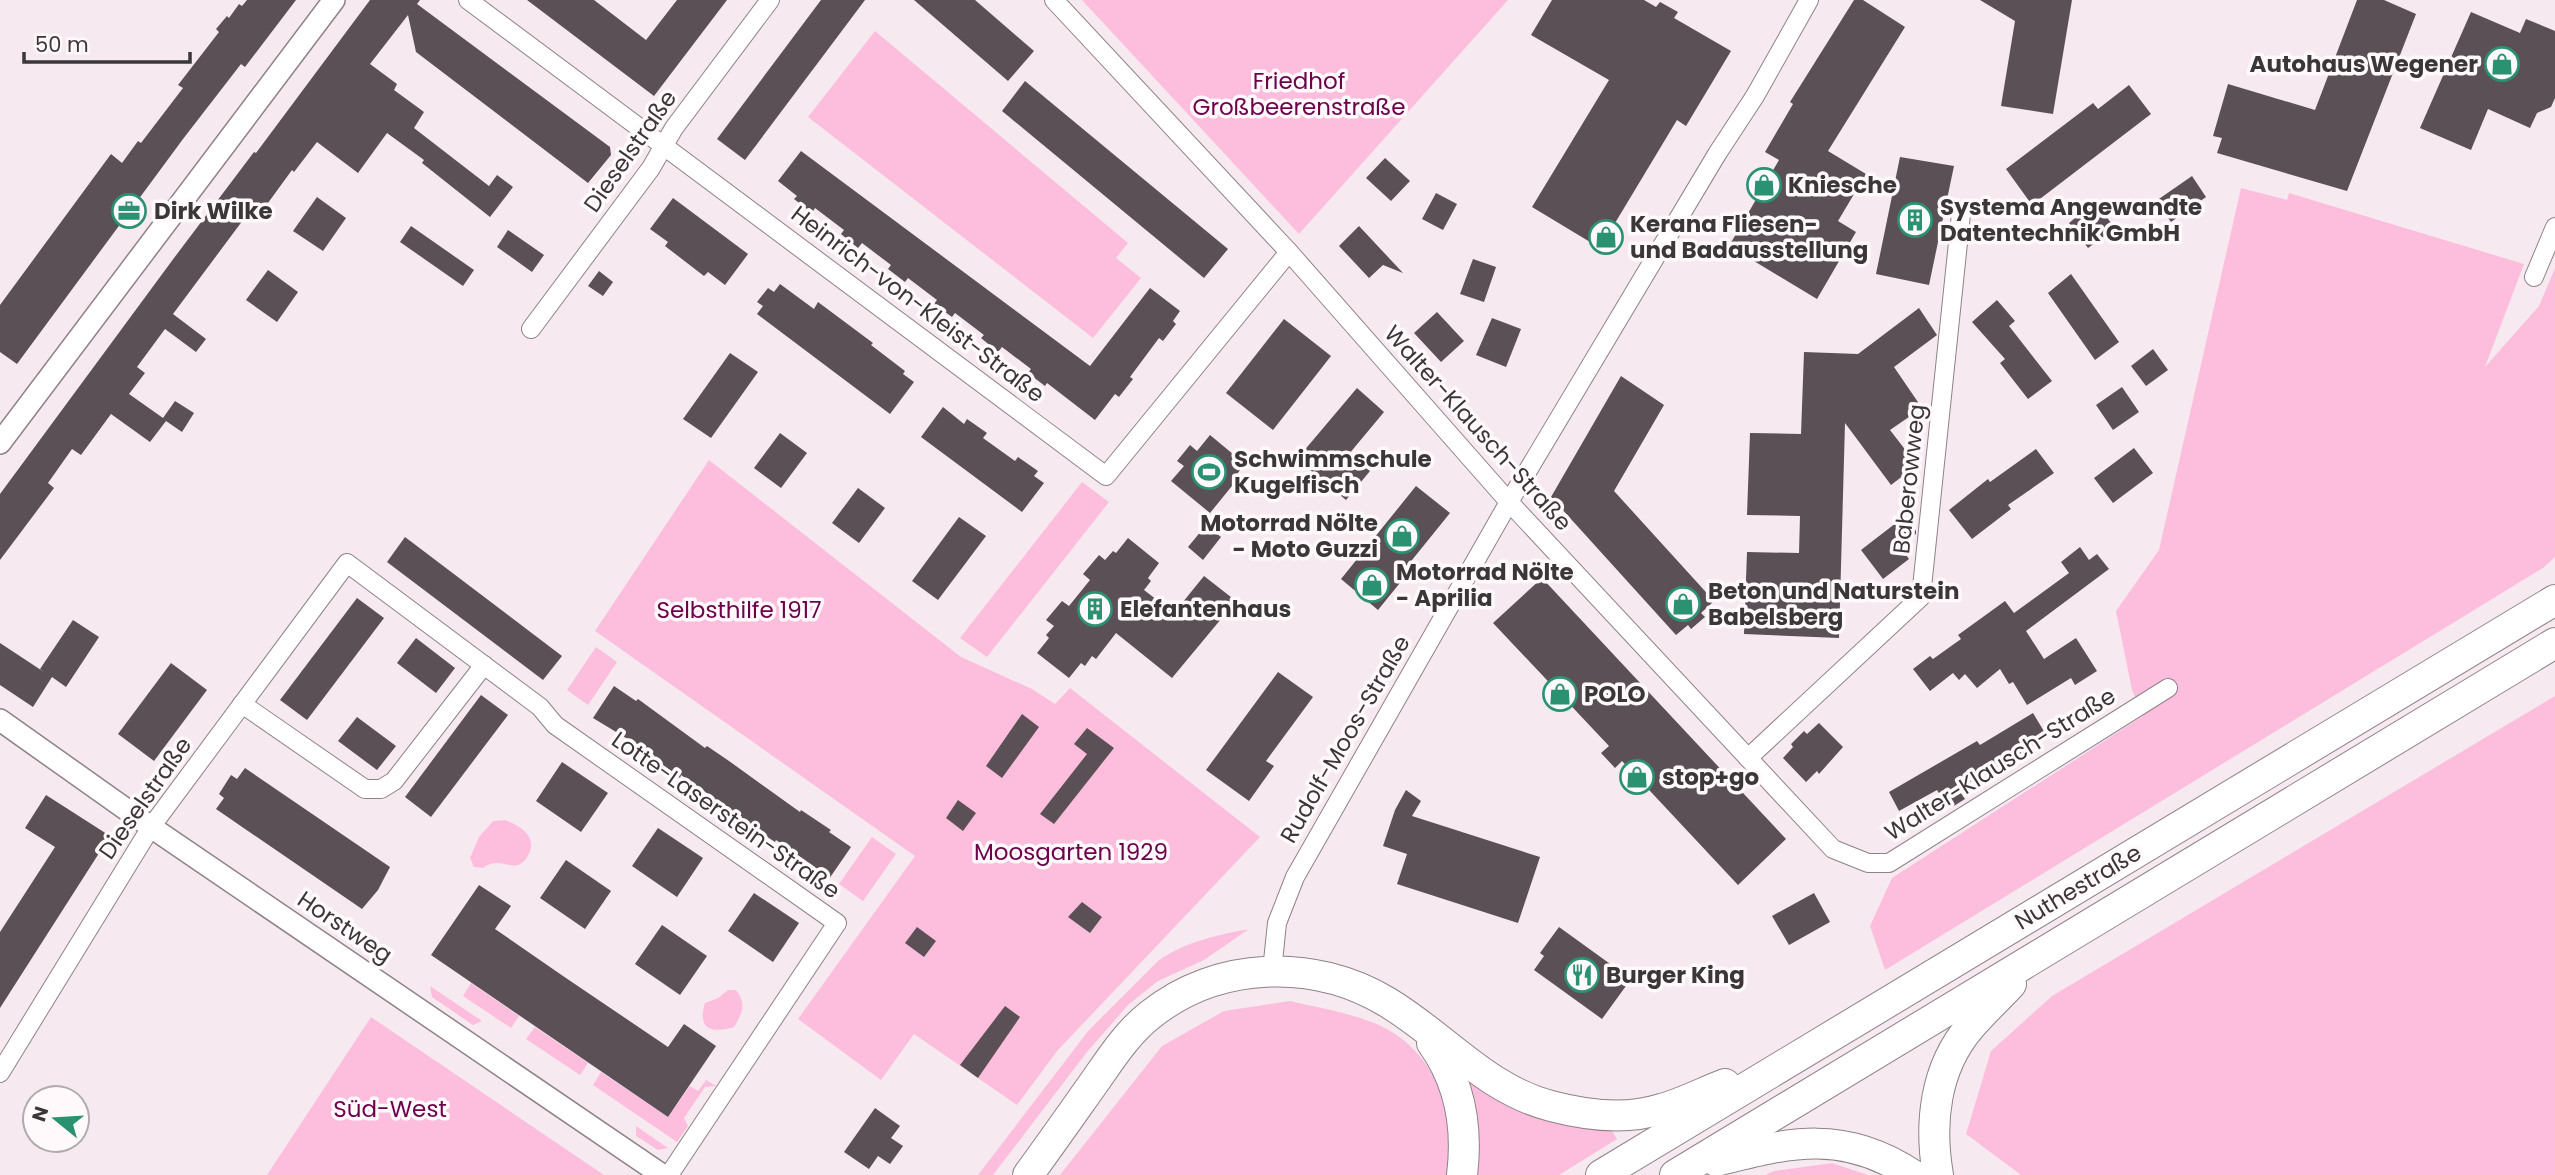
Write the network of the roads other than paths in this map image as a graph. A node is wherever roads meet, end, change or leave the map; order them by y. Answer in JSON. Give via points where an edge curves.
{"nodes":[{"id":1,"x":334,"y":0,"type":"edge"},
{"id":2,"x":468,"y":0,"type":"edge"},
{"id":3,"x":770,"y":0,"type":"edge"},
{"id":4,"x":1054,"y":0,"type":"edge"},
{"id":5,"x":1809,"y":0,"type":"edge"},
{"id":6,"x":664,"y":145,"type":"junction"},
{"id":7,"x":1961,"y":214,"type":"dead end"},
{"id":8,"x":2555,"y":227,"type":"edge"},
{"id":9,"x":1289,"y":252,"type":"junction"},
{"id":10,"x":2534,"y":277,"type":"dead end"},
{"id":11,"x":531,"y":329,"type":"dead end"},
{"id":12,"x":0,"y":443,"type":"edge"},
{"id":13,"x":1509,"y":502,"type":"junction"},
{"id":14,"x":347,"y":563,"type":"joint"},
{"id":15,"x":2555,"y":600,"type":"edge"},
{"id":16,"x":2555,"y":643,"type":"edge"},
{"id":17,"x":484,"y":665,"type":"junction"},
{"id":18,"x":2168,"y":688,"type":"dead end"},
{"id":19,"x":242,"y":704,"type":"junction"},
{"id":20,"x":0,"y":720,"type":"edge"},
{"id":21,"x":1748,"y":758,"type":"junction"},
{"id":22,"x":151,"y":827,"type":"junction"},
{"id":23,"x":2038,"y":956,"type":"junction"},
{"id":24,"x":1272,"y":971,"type":"junction"},
{"id":25,"x":1413,"y":1021,"type":"junction"},
{"id":26,"x":1810,"y":1050,"type":"junction"},
{"id":27,"x":0,"y":1073,"type":"edge"},
{"id":28,"x":1682,"y":1171,"type":"edge"},
{"id":29,"x":662,"y":1175,"type":"edge"},
{"id":30,"x":669,"y":1175,"type":"edge"},
{"id":31,"x":1028,"y":1175,"type":"edge"},
{"id":32,"x":1462,"y":1175,"type":"edge"},
{"id":33,"x":1601,"y":1175,"type":"edge"},
{"id":34,"x":1913,"y":1175,"type":"edge"},
{"id":35,"x":1938,"y":1175,"type":"edge"}],
"edges":[{"from":1,"to":12,"type":"street"},
{"from":2,"to":6,"type":"street","name":"Heinrich-von-Kleist-Straße"},
{"from":3,"to":6,"type":"street","name":"Dieselstraße"},
{"from":4,"to":9,"type":"street","name":"Walter-Klausch-Straße"},
{"from":5,"to":13,"type":"street","name":"Rudolf-Moos-Straße"},
{"from":6,"to":9,"type":"street","name":"Heinrich-von-Kleist-Straße","via":[[1106,476]]},
{"from":6,"to":11,"type":"street","name":"Dieselstraße"},
{"from":7,"to":21,"type":"street","name":"Baberowweg","via":[[1921,597]]},
{"from":8,"to":10,"type":"street"},
{"from":9,"to":13,"type":"street","name":"Walter-Klausch-Straße"},
{"from":13,"to":21,"type":"street","name":"Walter-Klausch-Straße"},
{"from":13,"to":24,"type":"street","name":"Rudolf-Moos-Straße","via":[[1295,877],[1277,923]]},
{"from":14,"to":17,"type":"street","name":"Lotte-Laserstein-Straße"},
{"from":14,"to":19,"type":"street","name":"Dieselstraße"},
{"from":15,"to":26,"type":"highway","name":"Nuthestraße"},
{"from":16,"to":23,"type":"highway","name":"Nuthestraße"},
{"from":17,"to":19,"type":"street","via":[[394,781],[381,789],[365,789]]},
{"from":17,"to":30,"type":"street","name":"Lotte-Laserstein-Straße","via":[[540,707],[555,725],[837,923]]},
{"from":18,"to":21,"type":"street","name":"Walter-Klausch-Straße","via":[[1889,863],[1868,863],[1833,849]]},
{"from":19,"to":22,"type":"street","name":"Dieselstraße"},
{"from":20,"to":22,"type":"street","name":"Horstweg"},
{"from":22,"to":27,"type":"street","name":"Dieselstraße"},
{"from":22,"to":29,"type":"street","name":"Horstweg"},
{"from":23,"to":28,"type":"highway","name":"Nuthestraße"},
{"from":23,"to":35,"type":"highway","via":[[1969,1028],[1947,1066],[1933,1131]]},
{"from":24,"to":25,"type":"highway","via":[[1303,972],[1362,988]]},
{"from":24,"to":31,"type":"highway","via":[[1206,983],[1148,1016],[1119,1047]]},
{"from":25,"to":26,"type":"highway","via":[[1477,1070],[1524,1097],[1604,1115],[1660,1110]]},
{"from":25,"to":32,"type":"highway","via":[[1440,1054],[1457,1093],[1464,1135]]},
{"from":26,"to":33,"type":"highway","name":"Nuthestraße"},
{"from":28,"to":34,"type":"highway","via":[[1777,1146],[1818,1143],[1860,1149]]}]}
